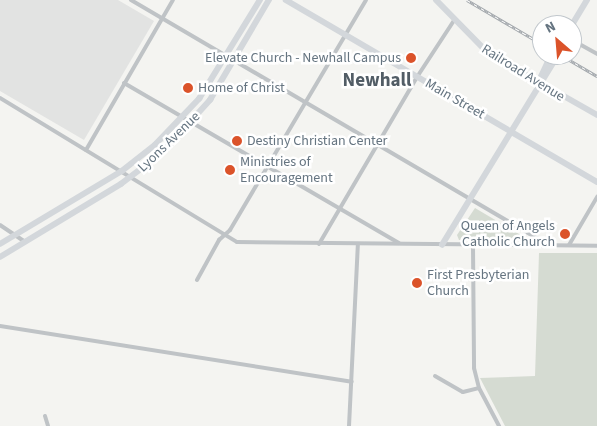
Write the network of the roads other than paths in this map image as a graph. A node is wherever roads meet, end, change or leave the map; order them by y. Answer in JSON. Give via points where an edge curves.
{"nodes":[{"id":1,"x":131,"y":0,"type":"edge"},
{"id":2,"x":173,"y":0,"type":"edge"},
{"id":3,"x":260,"y":0,"type":"edge"},
{"id":4,"x":269,"y":0,"type":"edge"},
{"id":5,"x":286,"y":0,"type":"edge"},
{"id":6,"x":366,"y":0,"type":"edge"},
{"id":7,"x":436,"y":0,"type":"edge"},
{"id":8,"x":587,"y":0,"type":"edge"},
{"id":9,"x":578,"y":15,"type":"edge"},
{"id":10,"x":162,"y":18,"type":"junction"},
{"id":11,"x":456,"y":18,"type":"junction"},
{"id":12,"x":345,"y":35,"type":"junction"},
{"id":13,"x":582,"y":46,"type":"edge"},
{"id":14,"x":597,"y":54,"type":"edge"},
{"id":15,"x":226,"y":56,"type":"junction"},
{"id":16,"x":234,"y":60,"type":"junction"},
{"id":17,"x":546,"y":65,"type":"edge"},
{"id":18,"x":551,"y":65,"type":"edge"},
{"id":19,"x":417,"y":77,"type":"junction"},
{"id":20,"x":124,"y":83,"type":"junction"},
{"id":21,"x":538,"y":83,"type":"junction"},
{"id":22,"x":0,"y":98,"type":"edge"},
{"id":23,"x":305,"y":102,"type":"junction"},
{"id":24,"x":597,"y":115,"type":"edge"},
{"id":25,"x":183,"y":119,"type":"junction"},
{"id":26,"x":192,"y":122,"type":"junction"},
{"id":27,"x":510,"y":131,"type":"junction"},
{"id":28,"x":378,"y":144,"type":"junction"},
{"id":29,"x":86,"y":150,"type":"junction"},
{"id":30,"x":267,"y":168,"type":"junction"},
{"id":31,"x":122,"y":171,"type":"junction"},
{"id":32,"x":131,"y":178,"type":"junction"},
{"id":33,"x":597,"y":182,"type":"edge"},
{"id":34,"x":597,"y":196,"type":"edge"},
{"id":35,"x":470,"y":200,"type":"junction"},
{"id":36,"x":338,"y":210,"type":"junction"},
{"id":37,"x":0,"y":225,"type":"edge"},
{"id":38,"x":16,"y":235,"type":"junction"},
{"id":39,"x":225,"y":235,"type":"junction"},
{"id":40,"x":25,"y":242,"type":"junction"},
{"id":41,"x":0,"y":244,"type":"edge"},
{"id":42,"x":319,"y":244,"type":"junction"},
{"id":43,"x":358,"y":244,"type":"junction"},
{"id":44,"x":401,"y":244,"type":"junction"},
{"id":45,"x":442,"y":245,"type":"junction"},
{"id":46,"x":569,"y":245,"type":"junction"},
{"id":47,"x":473,"y":246,"type":"junction"},
{"id":48,"x":550,"y":246,"type":"junction"},
{"id":49,"x":597,"y":246,"type":"edge"},
{"id":50,"x":0,"y":257,"type":"edge"},
{"id":51,"x":197,"y":280,"type":"dead end"},
{"id":52,"x":0,"y":326,"type":"edge"},
{"id":53,"x":435,"y":376,"type":"dead end"},
{"id":54,"x":352,"y":382,"type":"junction"},
{"id":55,"x":479,"y":388,"type":"junction"},
{"id":56,"x":45,"y":416,"type":"dead end"},
{"id":57,"x":48,"y":426,"type":"edge"},
{"id":58,"x":349,"y":426,"type":"edge"},
{"id":59,"x":499,"y":426,"type":"edge"}],
"edges":[{"from":1,"to":10,"type":"street"},
{"from":2,"to":10,"type":"street"},
{"from":3,"to":15,"type":"main road","name":"Lyons Avenue"},
{"from":4,"to":16,"type":"main road","name":"Lyons Avenue"},
{"from":5,"to":12,"type":"main road","name":"Main Street"},
{"from":6,"to":12,"type":"street"},
{"from":7,"to":11,"type":"main road","name":"Railroad Avenue"},
{"from":8,"to":9,"type":"main road"},
{"from":10,"to":15,"type":"street"},
{"from":10,"to":20,"type":"street"},
{"from":11,"to":19,"type":"street"},
{"from":11,"to":21,"type":"main road","name":"Railroad Avenue","via":[[480,47]]},
{"from":12,"to":19,"type":"main road","name":"Main Street"},
{"from":12,"to":23,"type":"street"},
{"from":13,"to":14,"type":"street"},
{"from":15,"to":16,"type":"street"},
{"from":15,"to":25,"type":"main road","name":"Lyons Avenue"},
{"from":16,"to":23,"type":"street"},
{"from":16,"to":26,"type":"main road","name":"Lyons Avenue"},
{"from":17,"to":21,"type":"main road"},
{"from":18,"to":21,"type":"main road"},
{"from":19,"to":27,"type":"main road","name":"Main Street"},
{"from":19,"to":28,"type":"street"},
{"from":20,"to":25,"type":"street"},
{"from":20,"to":29,"type":"street"},
{"from":21,"to":24,"type":"main road","name":"Railroad Avenue"},
{"from":21,"to":27,"type":"main road"},
{"from":22,"to":29,"type":"street"},
{"from":23,"to":28,"type":"street"},
{"from":23,"to":30,"type":"street"},
{"from":25,"to":26,"type":"street"},
{"from":25,"to":31,"type":"main road","name":"Lyons Avenue"},
{"from":26,"to":30,"type":"street"},
{"from":26,"to":32,"type":"main road","name":"Lyons Avenue"},
{"from":27,"to":33,"type":"main road","name":"Main Street"},
{"from":27,"to":35,"type":"main road"},
{"from":28,"to":35,"type":"street"},
{"from":28,"to":36,"type":"street"},
{"from":29,"to":31,"type":"street"},
{"from":30,"to":36,"type":"street"},
{"from":30,"to":39,"type":"street"},
{"from":31,"to":32,"type":"street"},
{"from":31,"to":38,"type":"main road","name":"Lyons Avenue"},
{"from":32,"to":39,"type":"street"},
{"from":32,"to":40,"type":"main road","name":"Lyons Avenue"},
{"from":34,"to":46,"type":"street"},
{"from":35,"to":45,"type":"main road"},
{"from":35,"to":48,"type":"street"},
{"from":36,"to":42,"type":"street"},
{"from":36,"to":44,"type":"street"},
{"from":37,"to":38,"type":"street"},
{"from":38,"to":40,"type":"street"},
{"from":38,"to":41,"type":"main road","name":"Lyons Avenue"},
{"from":39,"to":42,"type":"street","via":[[240,242]]},
{"from":39,"to":51,"type":"street"},
{"from":40,"to":50,"type":"main road","name":"Lyons Avenue"},
{"from":42,"to":43,"type":"street"},
{"from":43,"to":44,"type":"street"},
{"from":43,"to":54,"type":"street"},
{"from":44,"to":45,"type":"street"},
{"from":45,"to":47,"type":"street"},
{"from":46,"to":48,"type":"street"},
{"from":46,"to":49,"type":"street"},
{"from":47,"to":48,"type":"street"},
{"from":47,"to":55,"type":"street","via":[[472,350]]},
{"from":52,"to":54,"type":"street"},
{"from":53,"to":55,"type":"street","via":[[463,392]]},
{"from":54,"to":58,"type":"street"},
{"from":55,"to":59,"type":"street"},
{"from":56,"to":57,"type":"street"}]}
